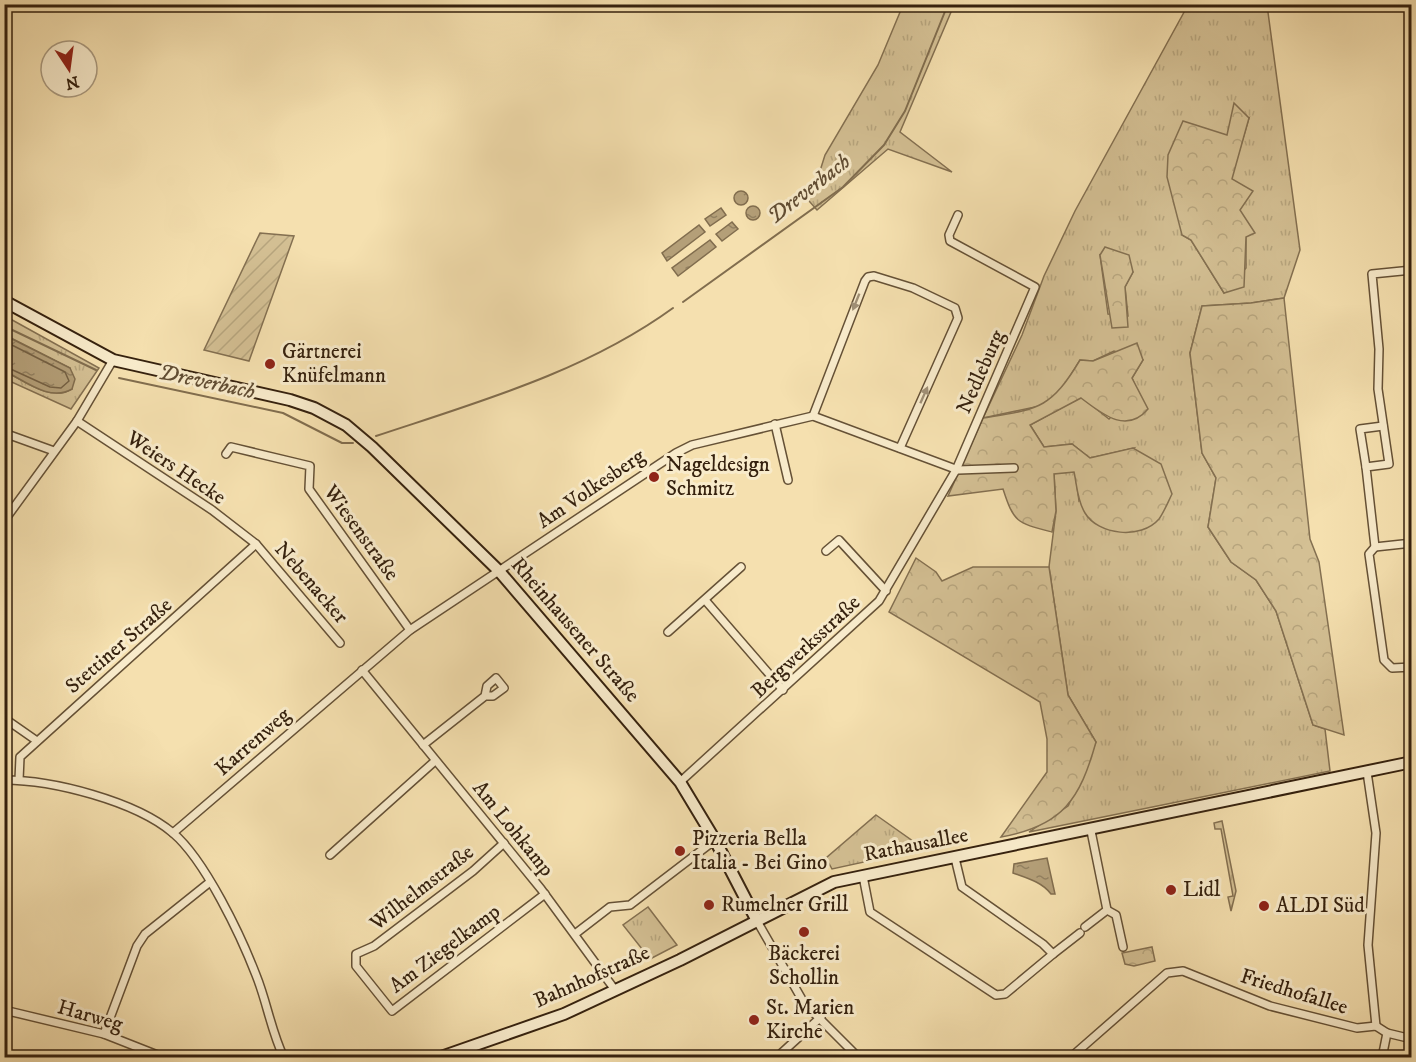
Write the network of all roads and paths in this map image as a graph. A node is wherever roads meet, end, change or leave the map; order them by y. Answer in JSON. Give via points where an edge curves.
{"nodes":[{"id":1,"x":958,"y":215,"type":"dead end"},
{"id":2,"x":1412,"y":270,"type":"edge"},
{"id":3,"x":4,"y":301,"type":"edge"},
{"id":4,"x":113,"y":360,"type":"junction"},
{"id":5,"x":813,"y":416,"type":"junction"},
{"id":6,"x":77,"y":421,"type":"junction"},
{"id":7,"x":775,"y":424,"type":"junction"},
{"id":8,"x":1383,"y":426,"type":"junction"},
{"id":9,"x":4,"y":433,"type":"edge"},
{"id":10,"x":900,"y":448,"type":"junction"},
{"id":11,"x":54,"y":451,"type":"junction"},
{"id":12,"x":226,"y":454,"type":"dead end"},
{"id":13,"x":1366,"y":467,"type":"junction"},
{"id":14,"x":1014,"y":468,"type":"dead end"},
{"id":15,"x":956,"y":470,"type":"junction"},
{"id":16,"x":788,"y":480,"type":"dead end"},
{"id":17,"x":4,"y":521,"type":"edge"},
{"id":18,"x":1412,"y":543,"type":"edge"},
{"id":19,"x":256,"y":544,"type":"junction"},
{"id":20,"x":1375,"y":548,"type":"junction"},
{"id":21,"x":826,"y":551,"type":"dead end"},
{"id":22,"x":741,"y":567,"type":"dead end"},
{"id":23,"x":499,"y":572,"type":"junction"},
{"id":24,"x":886,"y":591,"type":"junction"},
{"id":25,"x":705,"y":600,"type":"junction"},
{"id":26,"x":410,"y":630,"type":"junction"},
{"id":27,"x":668,"y":632,"type":"dead end"},
{"id":28,"x":340,"y":643,"type":"dead end"},
{"id":29,"x":1412,"y":667,"type":"edge"},
{"id":30,"x":363,"y":670,"type":"junction"},
{"id":31,"x":783,"y":690,"type":"junction"},
{"id":32,"x":484,"y":696,"type":"dead end"},
{"id":33,"x":4,"y":718,"type":"edge"},
{"id":34,"x":37,"y":741,"type":"junction"},
{"id":35,"x":423,"y":746,"type":"junction"},
{"id":36,"x":435,"y":761,"type":"junction"},
{"id":37,"x":1412,"y":762,"type":"edge"},
{"id":38,"x":1367,"y":772,"type":"junction"},
{"id":39,"x":4,"y":780,"type":"edge"},
{"id":40,"x":19,"y":780,"type":"junction"},
{"id":41,"x":680,"y":782,"type":"junction"},
{"id":42,"x":1091,"y":831,"type":"junction"},
{"id":43,"x":173,"y":833,"type":"junction"},
{"id":44,"x":715,"y":840,"type":"junction"},
{"id":45,"x":504,"y":843,"type":"junction"},
{"id":46,"x":330,"y":855,"type":"dead end"},
{"id":47,"x":955,"y":858,"type":"junction"},
{"id":48,"x":863,"y":876,"type":"junction"},
{"id":49,"x":210,"y":882,"type":"junction"},
{"id":50,"x":545,"y":894,"type":"junction"},
{"id":51,"x":1107,"y":910,"type":"junction"},
{"id":52,"x":757,"y":921,"type":"junction"},
{"id":53,"x":575,"y":934,"type":"junction"},
{"id":54,"x":1123,"y":947,"type":"dead end"},
{"id":55,"x":356,"y":954,"type":"joint"},
{"id":56,"x":1053,"y":954,"type":"junction"},
{"id":57,"x":615,"y":990,"type":"junction"},
{"id":58,"x":4,"y":1010,"type":"edge"},
{"id":59,"x":821,"y":1017,"type":"junction"},
{"id":60,"x":1376,"y":1026,"type":"junction"},
{"id":61,"x":1387,"y":1033,"type":"junction"},
{"id":62,"x":104,"y":1035,"type":"junction"},
{"id":63,"x":1412,"y":1039,"type":"edge"},
{"id":64,"x":165,"y":1058,"type":"edge"},
{"id":65,"x":284,"y":1058,"type":"edge"},
{"id":66,"x":438,"y":1058,"type":"edge"},
{"id":67,"x":776,"y":1058,"type":"edge"},
{"id":68,"x":859,"y":1058,"type":"edge"},
{"id":69,"x":1070,"y":1058,"type":"edge"},
{"id":70,"x":1382,"y":1058,"type":"edge"}],
"edges":[{"from":1,"to":15,"type":"street","name":"Nedleburg","via":[[950,241],[1035,287]]},
{"from":2,"to":8,"type":"street","via":[[1372,274]]},
{"from":3,"to":4,"type":"main road","name":"Rheinhausener Straße"},
{"from":4,"to":6,"type":"street"},
{"from":4,"to":23,"type":"main road","name":"Rheinhausener Straße","via":[[261,392],[314,408],[346,425]]},
{"from":5,"to":7,"type":"street","name":"Am Volkesberg"},
{"from":5,"to":10,"type":"street"},
{"from":10,"to":5,"type":"street","one_way":true,"via":[[958,318],[955,308],[913,288],[868,276]]},
{"from":6,"to":11,"type":"street"},
{"from":6,"to":19,"type":"street","name":"Weiers Hecke","via":[[212,510]]},
{"from":7,"to":16,"type":"street"},
{"from":7,"to":23,"type":"street","name":"Am Volkesberg","via":[[709,439],[676,453]]},
{"from":8,"to":13,"type":"street","via":[[1389,464]]},
{"from":8,"to":13,"type":"street","via":[[1360,429]]},
{"from":9,"to":11,"type":"street"},
{"from":10,"to":15,"type":"street"},
{"from":11,"to":17,"type":"street"},
{"from":12,"to":26,"type":"street","name":"Wiesenstraße","via":[[231,447],[310,466],[309,489]]},
{"from":13,"to":20,"type":"street"},
{"from":14,"to":15,"type":"street"},
{"from":15,"to":24,"type":"street","name":"Nedleburg"},
{"from":18,"to":20,"type":"street"},
{"from":19,"to":28,"type":"street","name":"Nebenacker"},
{"from":19,"to":34,"type":"street","name":"Stettiner Straße"},
{"from":20,"to":29,"type":"street","via":[[1369,554],[1384,660],[1392,668]]},
{"from":21,"to":24,"type":"street","name":"Bergwerksstraße","via":[[839,540]]},
{"from":22,"to":25,"type":"street"},
{"from":23,"to":26,"type":"street","name":"Karrenweg"},
{"from":23,"to":41,"type":"main road","name":"Rheinhausener Straße"},
{"from":24,"to":31,"type":"street","name":"Bergwerksstraße","via":[[866,615]]},
{"from":25,"to":27,"type":"street"},
{"from":25,"to":31,"type":"street"},
{"from":26,"to":30,"type":"street","name":"Karrenweg"},
{"from":30,"to":35,"type":"street","name":"Am Lohkamp"},
{"from":30,"to":43,"type":"street","name":"Karrenweg"},
{"from":31,"to":41,"type":"street","name":"Bergwerksstraße"},
{"from":32,"to":35,"type":"street"},
{"from":33,"to":34,"type":"street"},
{"from":34,"to":40,"type":"street","name":"Stettiner Straße","via":[[20,758]]},
{"from":35,"to":36,"type":"street","name":"Am Lohkamp"},
{"from":36,"to":45,"type":"street","name":"Am Lohkamp"},
{"from":36,"to":46,"type":"street"},
{"from":37,"to":38,"type":"main road","name":"Rathausallee"},
{"from":38,"to":42,"type":"main road","name":"Rathausallee"},
{"from":38,"to":60,"type":"street","via":[[1376,833],[1368,945]]},
{"from":39,"to":40,"type":"street"},
{"from":40,"to":43,"type":"street","via":[[46,782],[125,806]]},
{"from":41,"to":44,"type":"main road","name":"Rheinhausener Straße"},
{"from":42,"to":47,"type":"main road","name":"Rathausallee"},
{"from":42,"to":51,"type":"street"},
{"from":43,"to":49,"type":"street"},
{"from":44,"to":52,"type":"main road","name":"Rheinhausener Straße"},
{"from":44,"to":53,"type":"street","via":[[630,905],[610,907]]},
{"from":45,"to":50,"type":"street","name":"Am Lohkamp"},
{"from":45,"to":55,"type":"street","name":"Wilhelmstraße","via":[[375,946]]},
{"from":47,"to":48,"type":"main road","name":"Rathausallee"},
{"from":47,"to":56,"type":"street","via":[[962,887]]},
{"from":48,"to":52,"type":"main road","name":"Rathausallee","via":[[818,888]]},
{"from":48,"to":56,"type":"street","via":[[870,912],[996,995],[1005,994]]},
{"from":49,"to":62,"type":"street","via":[[145,934],[137,945]]},
{"from":49,"to":65,"type":"street","via":[[253,966]]},
{"from":50,"to":53,"type":"street","name":"Am Lohkamp"},
{"from":50,"to":55,"type":"street","name":"Am Ziegelkamp","via":[[392,1011],[356,966]]},
{"from":51,"to":54,"type":"street","via":[[1116,915]]},
{"from":51,"to":56,"type":"street"},
{"from":52,"to":57,"type":"main road","name":"Bahnhofstraße"},
{"from":52,"to":59,"type":"street","via":[[794,988]]},
{"from":53,"to":57,"type":"street","name":"Am Lohkamp"},
{"from":57,"to":66,"type":"main road","name":"Bahnhofstraße","via":[[564,1014]]},
{"from":58,"to":62,"type":"street","name":"Harweg"},
{"from":59,"to":67,"type":"street"},
{"from":59,"to":68,"type":"street"},
{"from":60,"to":61,"type":"street"},
{"from":60,"to":69,"type":"street","name":"Friedhofallee","via":[[1357,1028],[1270,1006],[1183,971],[1167,973]]},
{"from":61,"to":63,"type":"street"},
{"from":61,"to":70,"type":"street"},
{"from":62,"to":64,"type":"street","name":"Harweg"}]}
